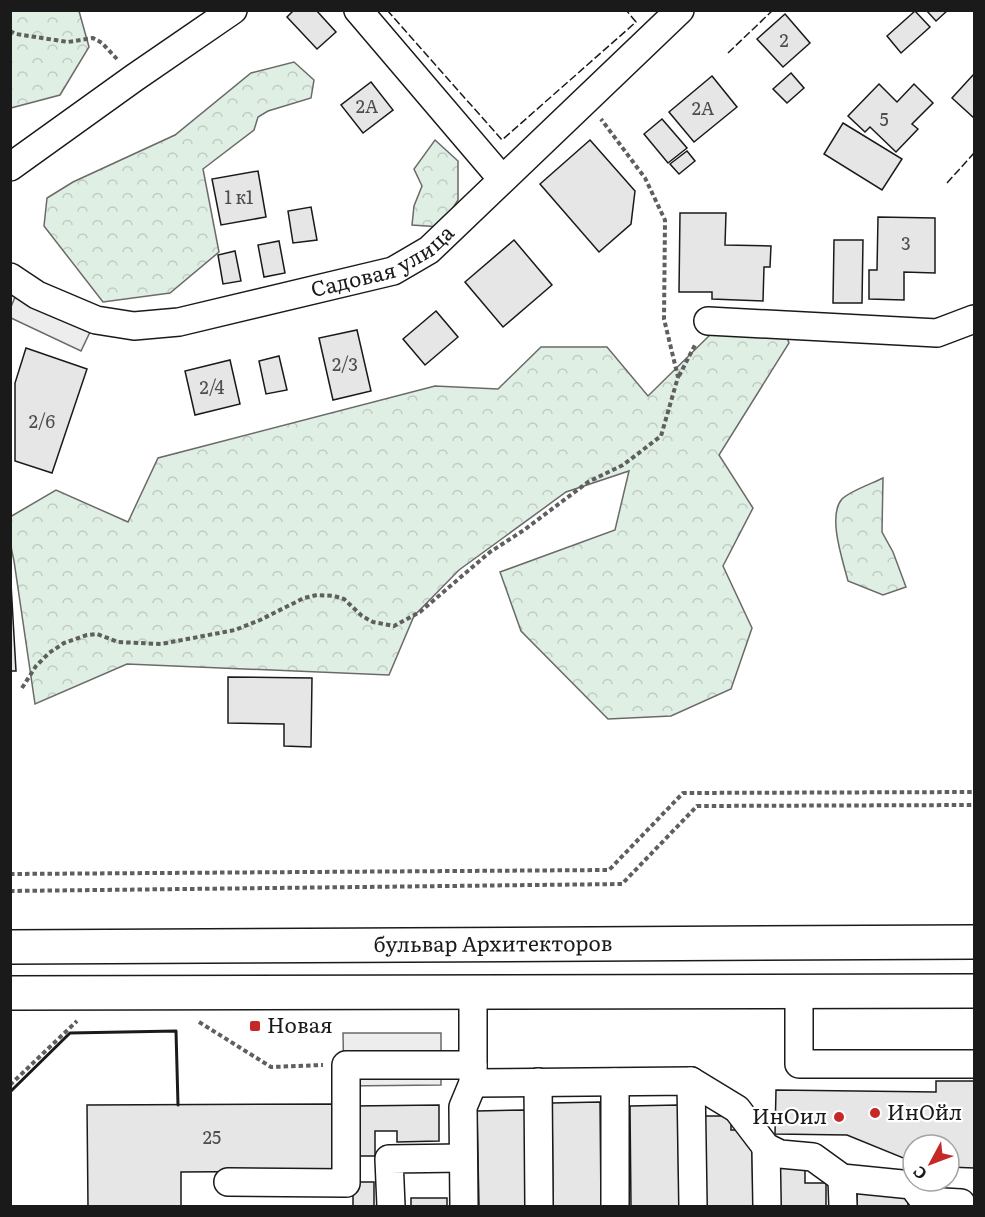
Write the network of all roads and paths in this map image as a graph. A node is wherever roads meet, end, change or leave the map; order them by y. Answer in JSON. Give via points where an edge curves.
{"nodes":[{"id":1,"x":233,"y":10,"type":"edge"},
{"id":2,"x":358,"y":10,"type":"edge"},
{"id":3,"x":680,"y":10,"type":"edge"},
{"id":4,"x":10,"y":31,"type":"edge"},
{"id":5,"x":116,"y":57,"type":"dead end"},
{"id":6,"x":586,"y":99,"type":"junction"},
{"id":7,"x":10,"y":167,"type":"edge"},
{"id":8,"x":502,"y":179,"type":"junction"},
{"id":9,"x":10,"y":277,"type":"edge"},
{"id":10,"x":975,"y":318,"type":"edge"},
{"id":11,"x":708,"y":321,"type":"joint"},
{"id":12,"x":678,"y":377,"type":"junction"},
{"id":13,"x":22,"y":688,"type":"dead end"},
{"id":14,"x":975,"y":792,"type":"edge"},
{"id":15,"x":975,"y":805,"type":"edge"},
{"id":16,"x":10,"y":874,"type":"edge"},
{"id":17,"x":10,"y":891,"type":"edge"},
{"id":18,"x":975,"y":942,"type":"edge"},
{"id":19,"x":10,"y":948,"type":"edge"},
{"id":20,"x":975,"y":991,"type":"edge"},
{"id":21,"x":473,"y":992,"type":"junction"},
{"id":22,"x":799,"y":992,"type":"junction"},
{"id":23,"x":10,"y":993,"type":"edge"},
{"id":24,"x":83,"y":1015,"type":"dead end"},
{"id":25,"x":197,"y":1021,"type":"dead end"},
{"id":26,"x":975,"y":1064,"type":"edge"},
{"id":27,"x":346,"y":1065,"type":"junction"},
{"id":28,"x":473,"y":1074,"type":"junction"},
{"id":29,"x":692,"y":1081,"type":"junction"},
{"id":30,"x":538,"y":1082,"type":"junction"},
{"id":31,"x":615,"y":1082,"type":"junction"},
{"id":32,"x":10,"y":1085,"type":"edge"},
{"id":33,"x":766,"y":1147,"type":"junction"},
{"id":34,"x":463,"y":1158,"type":"junction"},
{"id":35,"x":842,"y":1178,"type":"junction"},
{"id":36,"x":228,"y":1182,"type":"dead end"},
{"id":37,"x":961,"y":1203,"type":"dead end"},
{"id":38,"x":924,"y":1204,"type":"edge"},
{"id":39,"x":391,"y":1206,"type":"edge"},
{"id":40,"x":464,"y":1206,"type":"edge"},
{"id":41,"x":539,"y":1206,"type":"edge"},
{"id":42,"x":615,"y":1206,"type":"edge"},
{"id":43,"x":693,"y":1206,"type":"edge"},
{"id":44,"x":767,"y":1206,"type":"edge"},
{"id":45,"x":843,"y":1206,"type":"edge"}],
"edges":[{"from":1,"to":7,"type":"street"},
{"from":2,"to":8,"type":"street"},
{"from":3,"to":6,"type":"street","name":"Садовая улица"},
{"from":4,"to":5,"type":"path","via":[[68,42],[93,38]]},
{"from":6,"to":8,"type":"street","name":"Садовая улица"},
{"from":6,"to":12,"type":"path","via":[[645,178],[665,220],[664,319]]},
{"from":8,"to":9,"type":"street","name":"Садовая улица","via":[[429,250],[393,272],[179,322],[134,326],[96,320],[37,295]]},
{"from":10,"to":11,"type":"street","via":[[937,333]]},
{"from":11,"to":12,"type":"path"},
{"from":12,"to":13,"type":"path","via":[[661,436],[623,465],[588,482],[490,552],[420,612],[394,626],[373,622],[344,599],[317,595],[235,630],[161,644],[118,642],[87,634],[49,653]]},
{"from":14,"to":16,"type":"path","via":[[683,793],[609,870]]},
{"from":15,"to":17,"type":"path","via":[[697,806],[622,884]]},
{"from":18,"to":19,"type":"main road","name":"бульвар Архитекторов"},
{"from":20,"to":22,"type":"main road"},
{"from":21,"to":22,"type":"main road"},
{"from":21,"to":23,"type":"main road"},
{"from":21,"to":28,"type":"street"},
{"from":22,"to":26,"type":"street","via":[[799,1064]]},
{"from":24,"to":32,"type":"path"},
{"from":25,"to":27,"type":"path","via":[[271,1067]]},
{"from":27,"to":28,"type":"street"},
{"from":27,"to":36,"type":"street","via":[[346,1183]]},
{"from":28,"to":30,"type":"street"},
{"from":28,"to":34,"type":"street","via":[[463,1107]]},
{"from":29,"to":31,"type":"street"},
{"from":29,"to":33,"type":"street","via":[[737,1109]]},
{"from":29,"to":43,"type":"street"},
{"from":30,"to":31,"type":"street"},
{"from":30,"to":41,"type":"street"},
{"from":31,"to":42,"type":"street"},
{"from":33,"to":35,"type":"street","via":[[780,1154],[813,1157]]},
{"from":33,"to":44,"type":"street"},
{"from":34,"to":39,"type":"street","via":[[389,1159]]},
{"from":34,"to":40,"type":"street"},
{"from":35,"to":38,"type":"street","via":[[912,1185]]},
{"from":35,"to":45,"type":"street"},
{"from":37,"to":38,"type":"street"}]}
